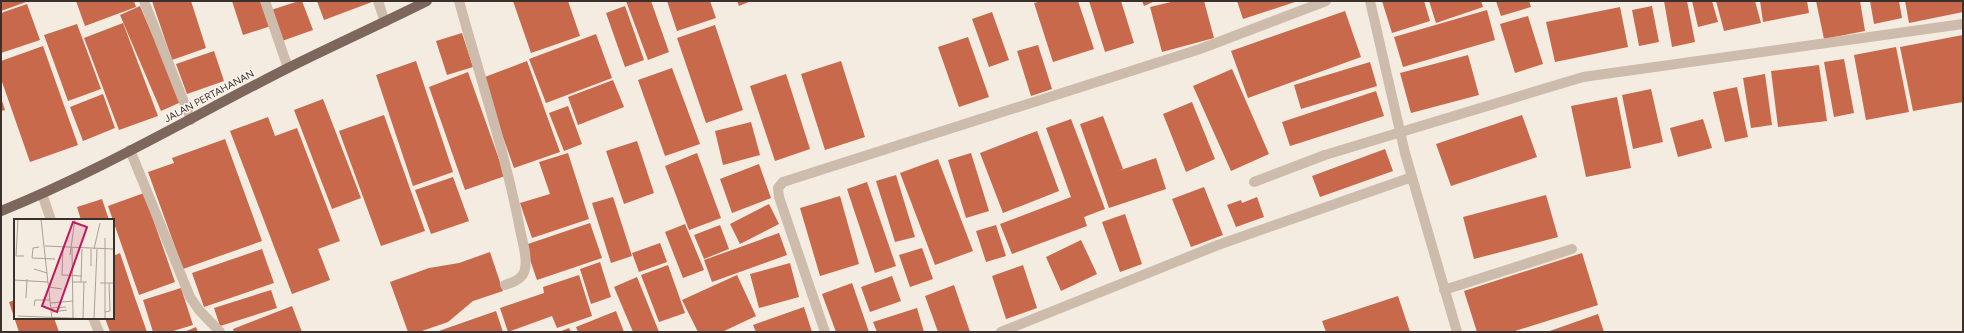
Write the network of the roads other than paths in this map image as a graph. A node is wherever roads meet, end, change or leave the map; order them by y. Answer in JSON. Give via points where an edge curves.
{"nodes":[{"id":1,"x":144,"y":1,"type":"edge"},
{"id":2,"x":266,"y":1,"type":"edge"},
{"id":3,"x":378,"y":1,"type":"edge"},
{"id":4,"x":428,"y":1,"type":"edge"},
{"id":5,"x":459,"y":1,"type":"edge"},
{"id":6,"x":1326,"y":1,"type":"edge"},
{"id":7,"x":1370,"y":1,"type":"edge"},
{"id":8,"x":385,"y":22,"type":"junction"},
{"id":9,"x":1963,"y":24,"type":"edge"},
{"id":10,"x":288,"y":68,"type":"junction"},
{"id":11,"x":191,"y":120,"type":"junction"},
{"id":12,"x":1401,"y":132,"type":"junction"},
{"id":13,"x":130,"y":150,"type":"junction"},
{"id":14,"x":1412,"y":177,"type":"junction"},
{"id":15,"x":1254,"y":182,"type":"dead end"},
{"id":16,"x":42,"y":194,"type":"junction"},
{"id":17,"x":1,"y":211,"type":"edge"},
{"id":18,"x":51,"y":219,"type":"edge"},
{"id":19,"x":1572,"y":249,"type":"dead end"},
{"id":20,"x":505,"y":285,"type":"dead end"},
{"id":21,"x":1444,"y":290,"type":"junction"},
{"id":22,"x":93,"y":319,"type":"edge"},
{"id":23,"x":99,"y":332,"type":"edge"},
{"id":24,"x":220,"y":332,"type":"edge"},
{"id":25,"x":825,"y":332,"type":"edge"},
{"id":26,"x":1001,"y":332,"type":"edge"},
{"id":27,"x":1457,"y":332,"type":"edge"}],
"edges":[{"from":1,"to":11,"type":"street"},
{"from":2,"to":10,"type":"street"},
{"from":3,"to":8,"type":"street"},
{"from":4,"to":8,"type":"main road","name":"JALAN PERTAHANAN"},
{"from":5,"to":20,"type":"street","via":[[514,198],[525,259],[522,276],[515,282]]},
{"from":6,"to":25,"type":"street","via":[[1200,49],[783,182],[778,188],[779,197]]},
{"from":7,"to":12,"type":"street"},
{"from":8,"to":10,"type":"main road","name":"JALAN PERTAHANAN"},
{"from":9,"to":12,"type":"street","via":[[1601,73]]},
{"from":10,"to":11,"type":"main road","name":"JALAN PERTAHANAN"},
{"from":11,"to":13,"type":"main road","name":"JALAN PERTAHANAN"},
{"from":12,"to":14,"type":"street"},
{"from":12,"to":15,"type":"street","via":[[1325,154]]},
{"from":13,"to":16,"type":"main road","name":"JALAN PERTAHANAN"},
{"from":13,"to":24,"type":"street","via":[[190,297]]},
{"from":14,"to":21,"type":"street"},
{"from":14,"to":26,"type":"street","via":[[1218,245]]},
{"from":16,"to":17,"type":"main road","name":"JALAN PERTAHANAN"},
{"from":16,"to":18,"type":"street"},
{"from":19,"to":21,"type":"street"},
{"from":21,"to":27,"type":"street"},
{"from":22,"to":23,"type":"street"}]}
